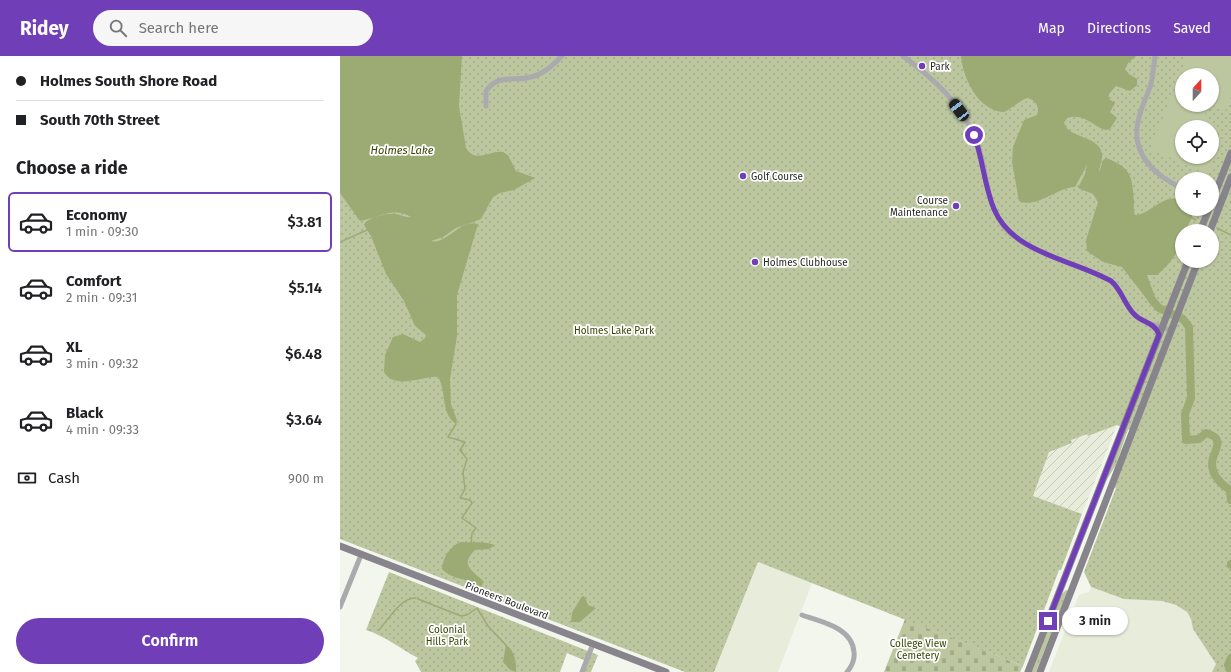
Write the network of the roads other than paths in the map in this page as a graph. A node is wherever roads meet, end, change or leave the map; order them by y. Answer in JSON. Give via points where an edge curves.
{"nodes":[{"id":1,"x":562,"y":56,"type":"edge"},
{"id":2,"x":903,"y":56,"type":"edge"},
{"id":3,"x":1155,"y":56,"type":"edge"},
{"id":4,"x":486,"y":106,"type":"dead end"},
{"id":5,"x":1231,"y":152,"type":"edge"},
{"id":6,"x":1231,"y":177,"type":"edge"},
{"id":7,"x":1219,"y":182,"type":"edge"},
{"id":8,"x":1175,"y":184,"type":"edge"},
{"id":9,"x":1221,"y":203,"type":"joint"},
{"id":10,"x":1213,"y":224,"type":"edge"},
{"id":11,"x":1185,"y":268,"type":"edge"},
{"id":12,"x":1195,"y":268,"type":"edge"},
{"id":13,"x":1154,"y":325,"type":"junction"},
{"id":14,"x":1162,"y":327,"type":"junction"},
{"id":15,"x":1170,"y":330,"type":"junction"},
{"id":16,"x":1159,"y":335,"type":"junction"},
{"id":17,"x":340,"y":546,"type":"edge"},
{"id":18,"x":361,"y":554,"type":"junction"},
{"id":19,"x":340,"y":607,"type":"edge"},
{"id":20,"x":802,"y":615,"type":"dead end"},
{"id":21,"x":593,"y":644,"type":"junction"},
{"id":22,"x":582,"y":672,"type":"edge"},
{"id":23,"x":666,"y":672,"type":"edge"},
{"id":24,"x":847,"y":672,"type":"edge"},
{"id":25,"x":1028,"y":672,"type":"edge"},
{"id":26,"x":1040,"y":672,"type":"edge"}],
"edges":[{"from":1,"to":4,"type":"street","via":[[548,70],[532,77],[497,81],[486,91]]},
{"from":2,"to":13,"type":"street","via":[[944,91],[965,119],[980,151],[991,201],[997,217],[1006,229],[1027,244],[1111,281],[1134,314]]},
{"from":3,"to":8,"type":"street","via":[[1150,87],[1138,120],[1138,143],[1150,167]]},
{"from":5,"to":7,"type":"main road"},
{"from":6,"to":9,"type":"main road"},
{"from":9,"to":10,"type":"main road"},
{"from":11,"to":14,"type":"main road"},
{"from":12,"to":15,"type":"main road"},
{"from":13,"to":14,"type":"street"},
{"from":13,"to":16,"type":"street"},
{"from":14,"to":15,"type":"street"},
{"from":14,"to":16,"type":"main road"},
{"from":15,"to":26,"type":"main road"},
{"from":16,"to":25,"type":"main road"},
{"from":17,"to":18,"type":"main road","name":"Pioneers Boulevard"},
{"from":18,"to":19,"type":"street"},
{"from":18,"to":21,"type":"main road","name":"Pioneers Boulevard"},
{"from":20,"to":24,"type":"street","via":[[839,629],[847,636],[853,645],[854,656]]},
{"from":21,"to":22,"type":"street"},
{"from":21,"to":23,"type":"main road","name":"Pioneers Boulevard"}]}
